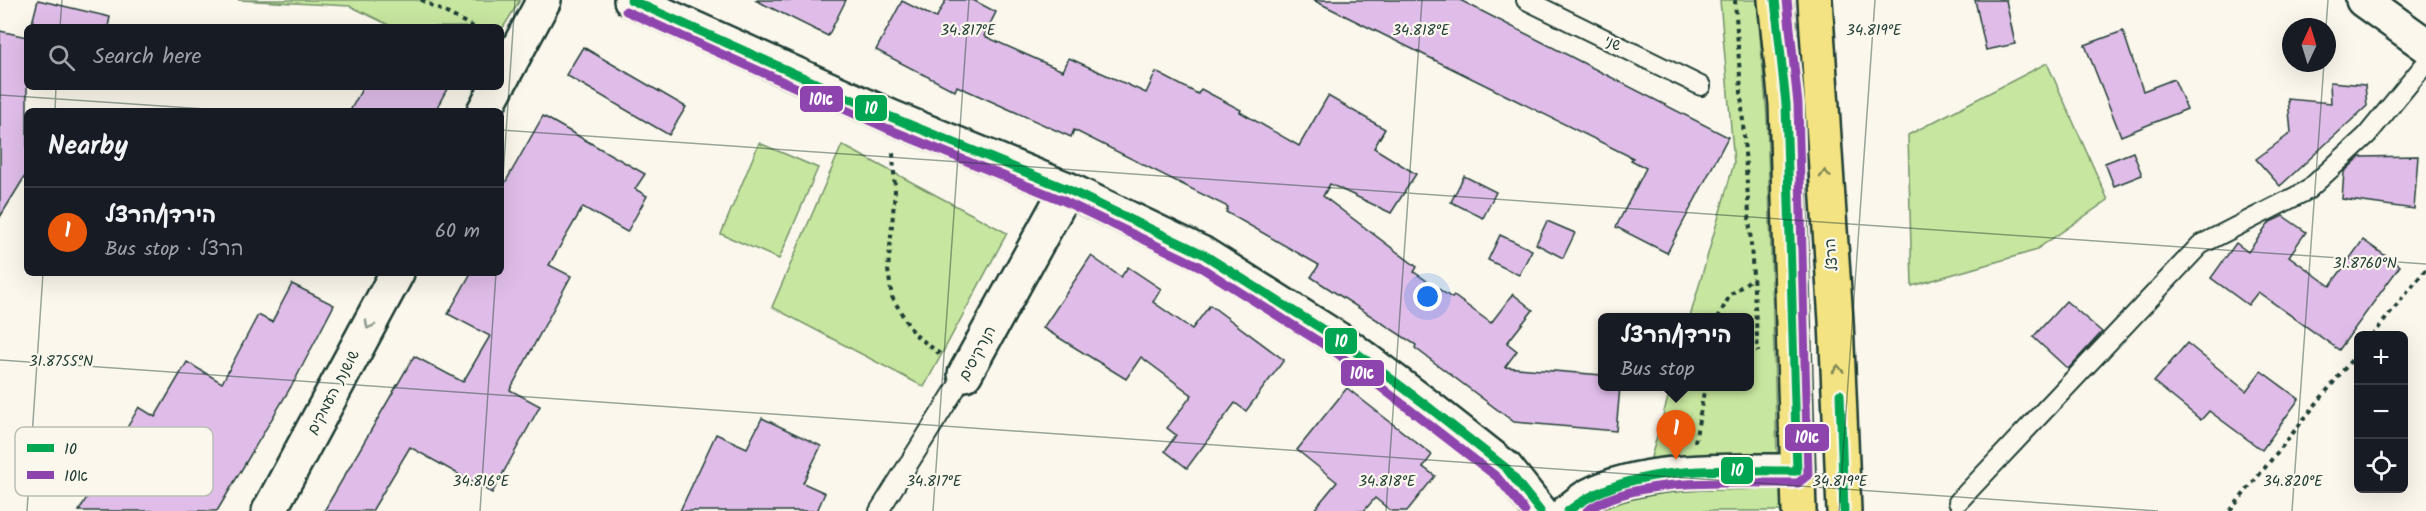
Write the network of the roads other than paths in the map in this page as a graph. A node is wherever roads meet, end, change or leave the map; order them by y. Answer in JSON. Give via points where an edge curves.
{"nodes":[{"id":1,"x":544,"y":0,"type":"edge"},
{"id":2,"x":631,"y":0,"type":"edge"},
{"id":3,"x":1526,"y":0,"type":"edge"},
{"id":4,"x":1774,"y":0,"type":"edge"},
{"id":5,"x":1815,"y":0,"type":"edge"},
{"id":6,"x":2363,"y":0,"type":"edge"},
{"id":7,"x":2426,"y":45,"type":"edge"},
{"id":8,"x":2426,"y":63,"type":"edge"},
{"id":9,"x":504,"y":74,"type":"edge"},
{"id":10,"x":1701,"y":86,"type":"dead end"},
{"id":11,"x":495,"y":90,"type":"edge"},
{"id":12,"x":486,"y":108,"type":"edge"},
{"id":13,"x":1067,"y":189,"type":"junction"},
{"id":14,"x":395,"y":276,"type":"edge"},
{"id":15,"x":965,"y":375,"type":"joint"},
{"id":16,"x":1797,"y":471,"type":"junction"},
{"id":17,"x":1958,"y":502,"type":"dead end"},
{"id":18,"x":269,"y":511,"type":"edge"},
{"id":19,"x":879,"y":511,"type":"edge"},
{"id":20,"x":1540,"y":511,"type":"edge"},
{"id":21,"x":1568,"y":511,"type":"edge"},
{"id":22,"x":1799,"y":511,"type":"edge"},
{"id":23,"x":1844,"y":511,"type":"edge"}],
"edges":[{"from":1,"to":9,"type":"street"},
{"from":2,"to":13,"type":"street","via":[[891,117]]},
{"from":3,"to":10,"type":"lane","name":"שני"},
{"from":4,"to":16,"type":"main road","via":[[1786,104]]},
{"from":23,"to":5,"type":"main road","name":"הרצל","one_way":true},
{"from":6,"to":7,"type":"street"},
{"from":8,"to":17,"type":"lane","via":[[2367,135],[2308,190],[2200,245]]},
{"from":11,"to":12,"type":"street"},
{"from":13,"to":15,"type":"street","name":"הנרקיסים"},
{"from":13,"to":20,"type":"street","via":[[1203,254],[1341,341],[1506,468]]},
{"from":14,"to":18,"type":"street","name":"שושנת העמקים","one_way":true},
{"from":15,"to":19,"type":"lane","name":"הנרקיסים"},
{"from":16,"to":21,"type":"street","via":[[1640,479],[1590,495]]},
{"from":16,"to":22,"type":"main road"}]}
